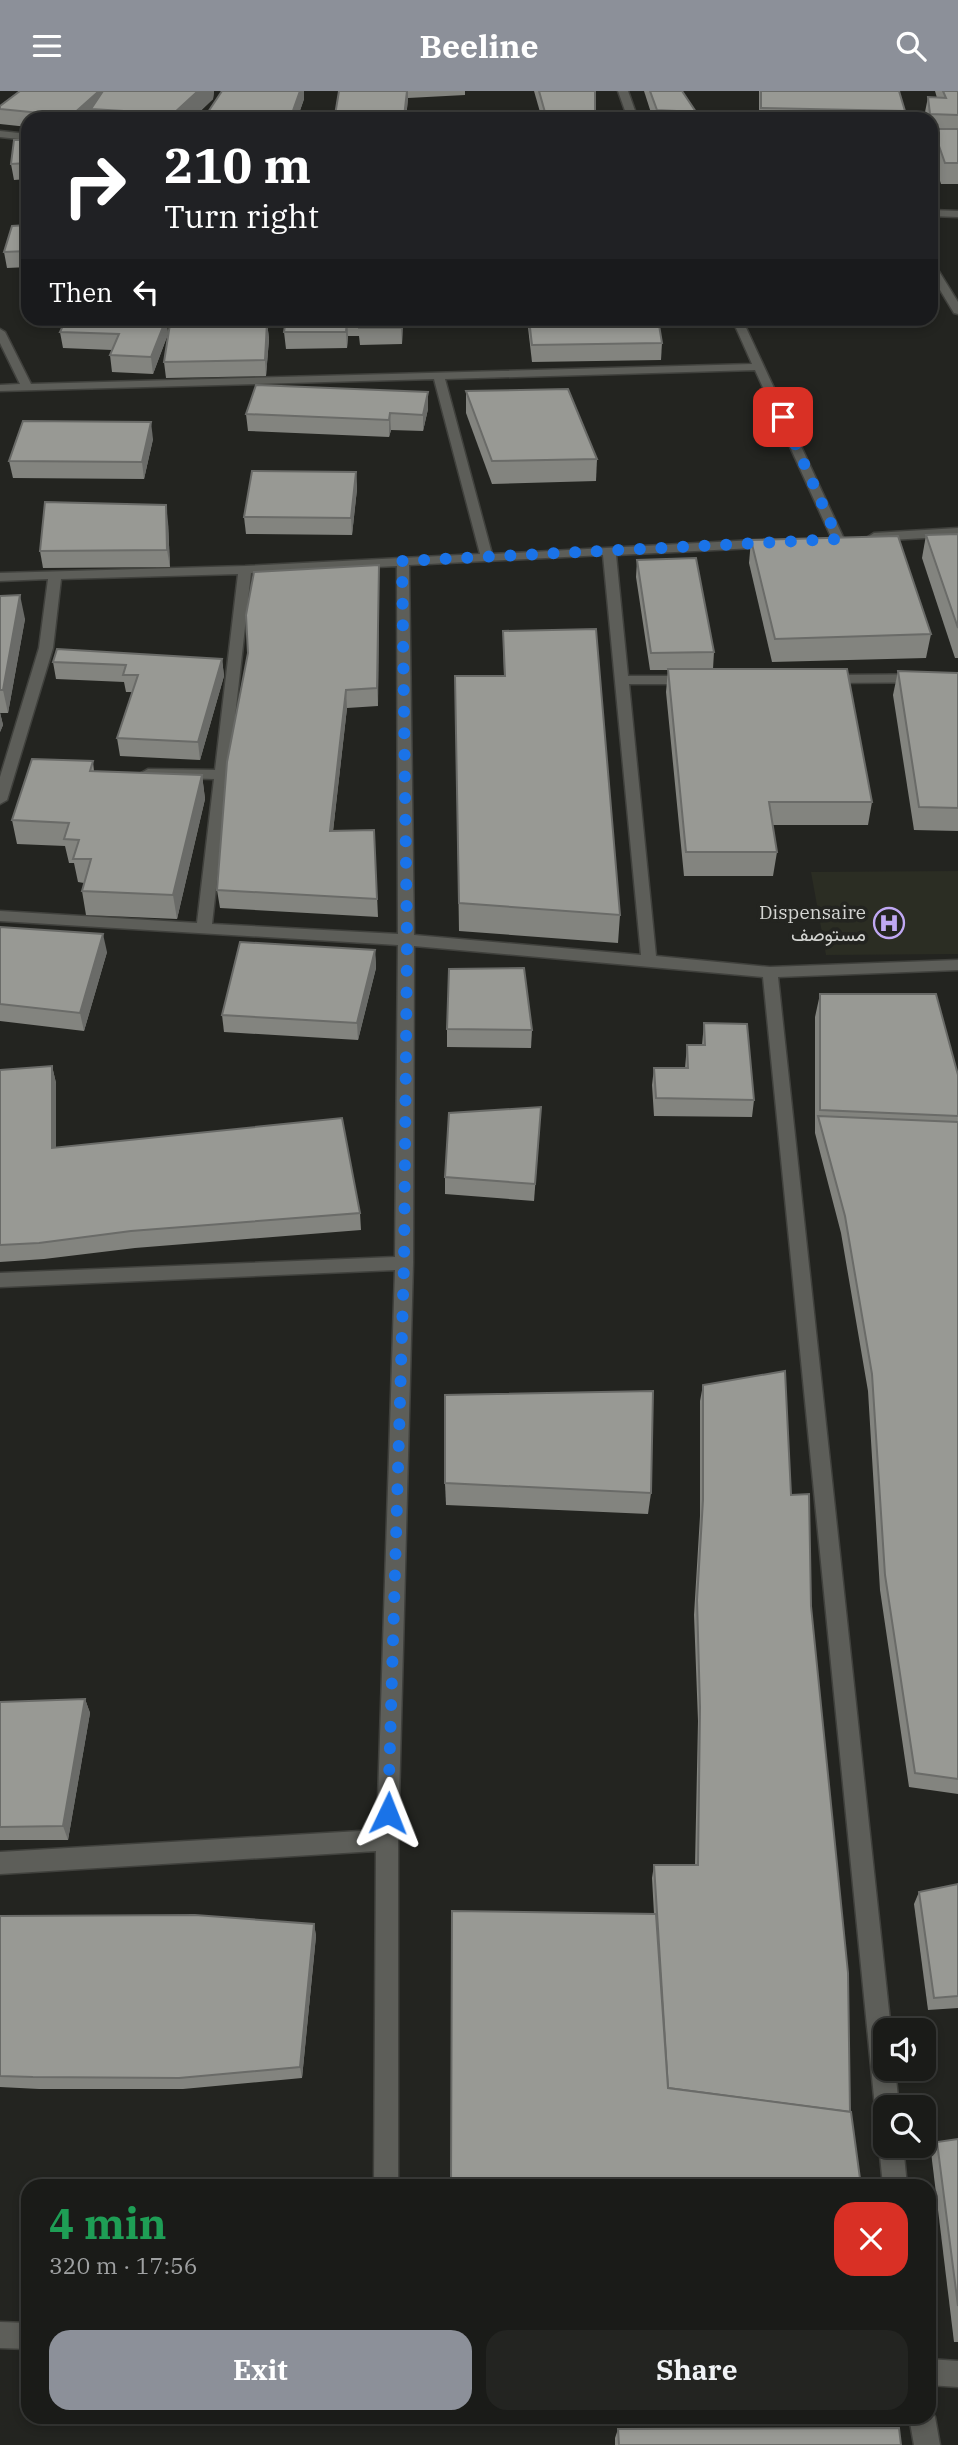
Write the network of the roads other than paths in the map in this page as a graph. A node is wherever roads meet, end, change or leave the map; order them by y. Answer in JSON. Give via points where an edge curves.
{"nodes":[{"id":1,"x":624,"y":91,"type":"edge"},
{"id":2,"x":632,"y":112,"type":"edge"},
{"id":3,"x":0,"y":135,"type":"edge"},
{"id":4,"x":21,"y":136,"type":"edge"},
{"id":5,"x":938,"y":213,"type":"edge"},
{"id":6,"x":958,"y":214,"type":"edge"},
{"id":7,"x":938,"y":278,"type":"edge"},
{"id":8,"x":958,"y":311,"type":"edge"},
{"id":9,"x":740,"y":326,"type":"edge"},
{"id":10,"x":0,"y":332,"type":"edge"},
{"id":11,"x":761,"y":367,"type":"junction"},
{"id":12,"x":439,"y":376,"type":"junction"},
{"id":13,"x":27,"y":387,"type":"junction"},
{"id":14,"x":0,"y":388,"type":"edge"},
{"id":15,"x":958,"y":532,"type":"edge"},
{"id":16,"x":784,"y":542,"type":"edge"},
{"id":17,"x":609,"y":551,"type":"junction"},
{"id":18,"x":488,"y":557,"type":"junction"},
{"id":19,"x":402,"y":561,"type":"junction"},
{"id":20,"x":245,"y":570,"type":"junction"},
{"id":21,"x":55,"y":575,"type":"junction"},
{"id":22,"x":0,"y":577,"type":"edge"},
{"id":23,"x":958,"y":678,"type":"edge"},
{"id":24,"x":810,"y":679,"type":"edge"},
{"id":25,"x":621,"y":680,"type":"junction"},
{"id":26,"x":702,"y":680,"type":"edge"},
{"id":27,"x":129,"y":773,"type":"edge"},
{"id":28,"x":222,"y":775,"type":"junction"},
{"id":29,"x":0,"y":800,"type":"edge"},
{"id":30,"x":0,"y":916,"type":"edge"},
{"id":31,"x":204,"y":928,"type":"junction"},
{"id":32,"x":407,"y":941,"type":"junction"},
{"id":33,"x":649,"y":961,"type":"junction"},
{"id":34,"x":958,"y":966,"type":"edge"},
{"id":35,"x":769,"y":972,"type":"junction"},
{"id":36,"x":404,"y":1263,"type":"junction"},
{"id":37,"x":0,"y":1280,"type":"edge"},
{"id":38,"x":387,"y":1840,"type":"junction"},
{"id":39,"x":0,"y":1863,"type":"edge"},
{"id":40,"x":886,"y":2095,"type":"edge"},
{"id":41,"x":892,"y":2158,"type":"edge"},
{"id":42,"x":386,"y":2179,"type":"edge"},
{"id":43,"x":894,"y":2179,"type":"edge"},
{"id":44,"x":0,"y":2335,"type":"edge"},
{"id":45,"x":21,"y":2336,"type":"edge"},
{"id":46,"x":936,"y":2372,"type":"edge"},
{"id":47,"x":958,"y":2374,"type":"edge"},
{"id":48,"x":923,"y":2424,"type":"edge"},
{"id":49,"x":927,"y":2445,"type":"edge"}],
"edges":[{"from":1,"to":2,"type":"street"},
{"from":3,"to":4,"type":"street"},
{"from":5,"to":6,"type":"street"},
{"from":7,"to":8,"type":"street"},
{"from":9,"to":11,"type":"street"},
{"from":10,"to":13,"type":"street"},
{"from":11,"to":12,"type":"street"},
{"from":11,"to":15,"type":"street","via":[[844,539]]},
{"from":12,"to":13,"type":"street"},
{"from":12,"to":18,"type":"street"},
{"from":13,"to":14,"type":"street"},
{"from":16,"to":17,"type":"street"},
{"from":17,"to":18,"type":"street"},
{"from":17,"to":25,"type":"street"},
{"from":18,"to":19,"type":"street"},
{"from":19,"to":20,"type":"street"},
{"from":19,"to":32,"type":"street"},
{"from":20,"to":21,"type":"street"},
{"from":20,"to":28,"type":"street"},
{"from":21,"to":22,"type":"street"},
{"from":21,"to":29,"type":"street","via":[[46,647],[16,770]]},
{"from":23,"to":24,"type":"street"},
{"from":25,"to":26,"type":"street"},
{"from":25,"to":33,"type":"street"},
{"from":27,"to":28,"type":"street"},
{"from":28,"to":31,"type":"street"},
{"from":30,"to":31,"type":"street"},
{"from":31,"to":32,"type":"street"},
{"from":32,"to":33,"type":"street"},
{"from":32,"to":36,"type":"street"},
{"from":33,"to":35,"type":"street"},
{"from":34,"to":35,"type":"street"},
{"from":35,"to":40,"type":"street"},
{"from":36,"to":37,"type":"street"},
{"from":36,"to":38,"type":"street"},
{"from":38,"to":39,"type":"street"},
{"from":38,"to":42,"type":"street"},
{"from":41,"to":43,"type":"street"},
{"from":44,"to":45,"type":"street"},
{"from":46,"to":47,"type":"street"},
{"from":48,"to":49,"type":"street"}]}
